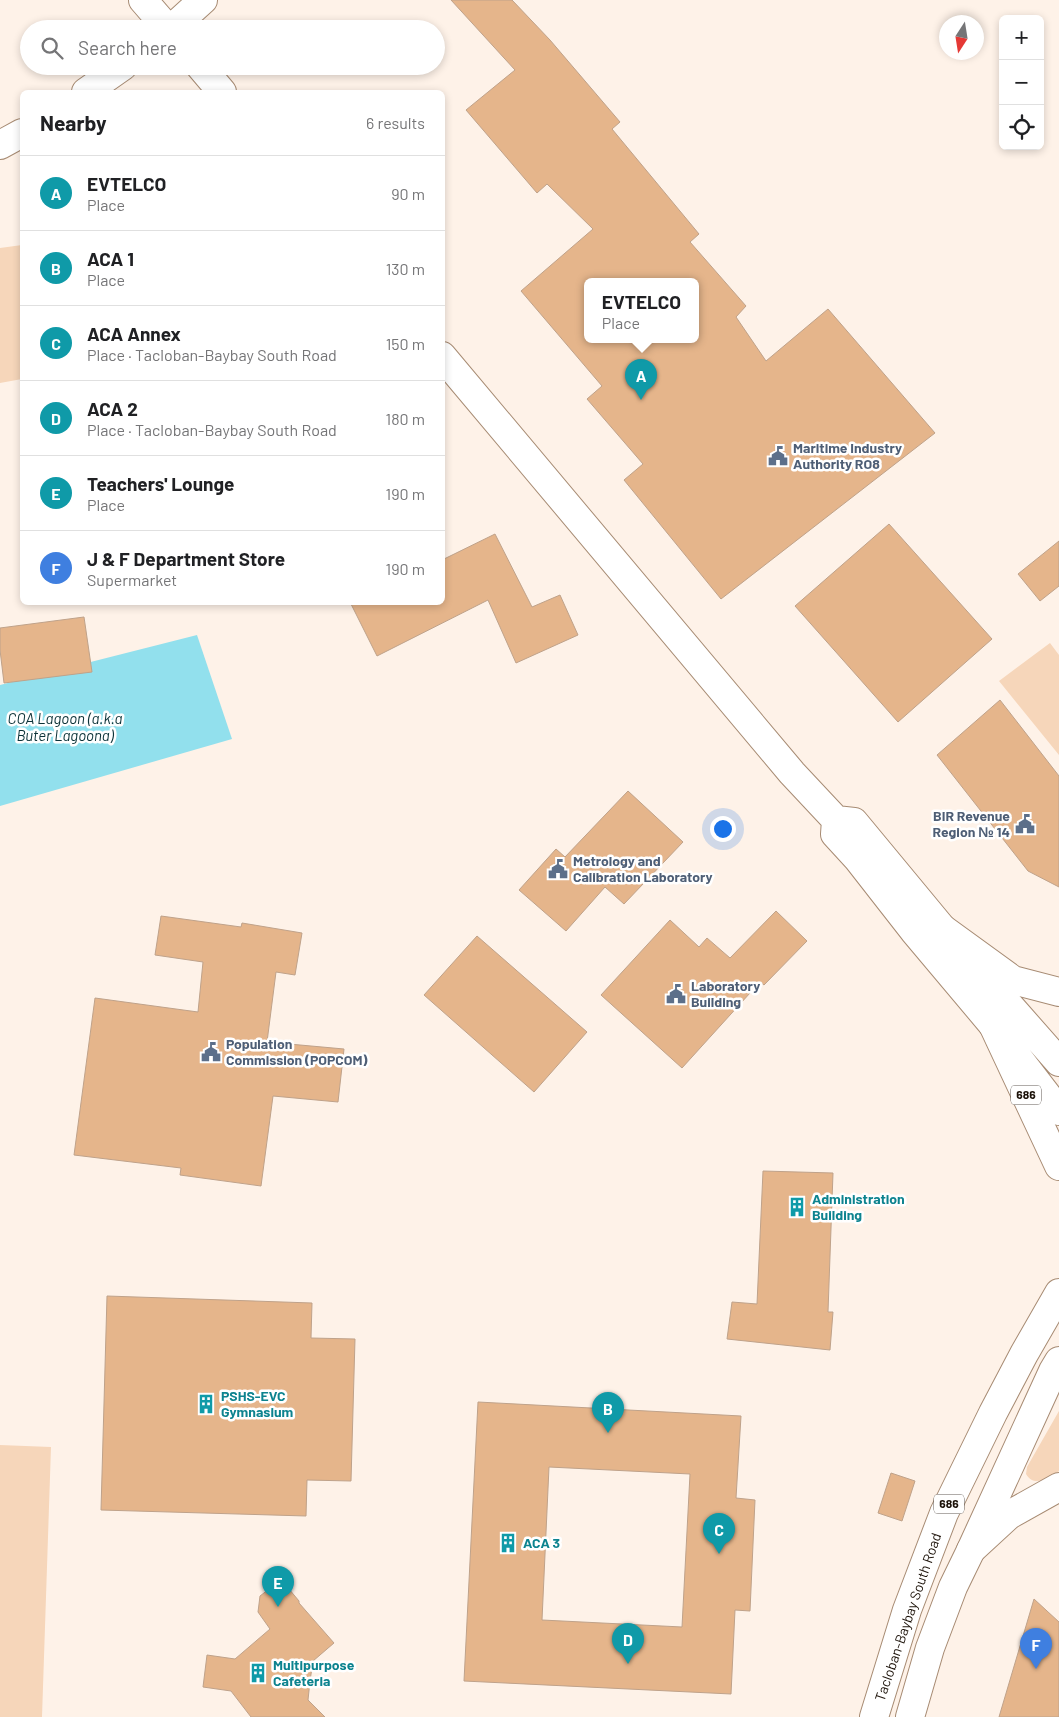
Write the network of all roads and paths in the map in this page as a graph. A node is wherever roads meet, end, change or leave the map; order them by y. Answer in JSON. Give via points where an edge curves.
{"nodes":[{"id":1,"x":143,"y":0,"type":"edge"},
{"id":2,"x":203,"y":0,"type":"edge"},
{"id":3,"x":162,"y":20,"type":"edge"},
{"id":4,"x":180,"y":20,"type":"edge"},
{"id":5,"x":110,"y":75,"type":"edge"},
{"id":6,"x":208,"y":75,"type":"edge"},
{"id":7,"x":89,"y":90,"type":"edge"},
{"id":8,"x":220,"y":90,"type":"edge"},
{"id":9,"x":20,"y":134,"type":"edge"},
{"id":10,"x":0,"y":145,"type":"edge"},
{"id":11,"x":445,"y":360,"type":"edge"},
{"id":12,"x":836,"y":820,"type":"junction"},
{"id":13,"x":944,"y":930,"type":"junction"},
{"id":14,"x":1059,"y":992,"type":"edge"},
{"id":15,"x":993,"y":1025,"type":"junction"},
{"id":16,"x":1059,"y":1062,"type":"edge"},
{"id":17,"x":1059,"y":1111,"type":"edge"},
{"id":18,"x":1059,"y":1166,"type":"edge"},
{"id":19,"x":1059,"y":1275,"type":"edge"},
{"id":20,"x":1056,"y":1298,"type":"edge"},
{"id":21,"x":1059,"y":1361,"type":"edge"},
{"id":22,"x":1059,"y":1487,"type":"edge"},
{"id":23,"x":971,"y":1550,"type":"junction"},
{"id":24,"x":874,"y":1717,"type":"edge"},
{"id":25,"x":910,"y":1717,"type":"edge"}],
"edges":[{"from":1,"to":3,"type":"main road"},
{"from":2,"to":4,"type":"main road"},
{"from":5,"to":7,"type":"main road"},
{"from":6,"to":8,"type":"main road"},
{"from":9,"to":10,"type":"main road"},
{"from":11,"to":12,"type":"main road","number":"686","via":[[792,773]]},
{"from":12,"to":13,"type":"main road","number":"686","via":[[854,822]]},
{"from":12,"to":15,"type":"main road","number":"686","via":[[835,834]]},
{"from":13,"to":14,"type":"main road","via":[[1013,980]]},
{"from":13,"to":16,"type":"main road","number":"686"},
{"from":15,"to":17,"type":"main road","number":"686"},
{"from":15,"to":18,"type":"main road","number":"686"},
{"from":19,"to":20,"type":"main road","number":"686"},
{"from":20,"to":24,"type":"main road","name":"Tacloban-Baybay South Road","number":"686","via":[[944,1513],[907,1610]]},
{"from":21,"to":23,"type":"main road"},
{"from":22,"to":23,"type":"main road","via":[[1009,1515]]},
{"from":23,"to":25,"type":"main road","via":[[934,1639]]}]}
